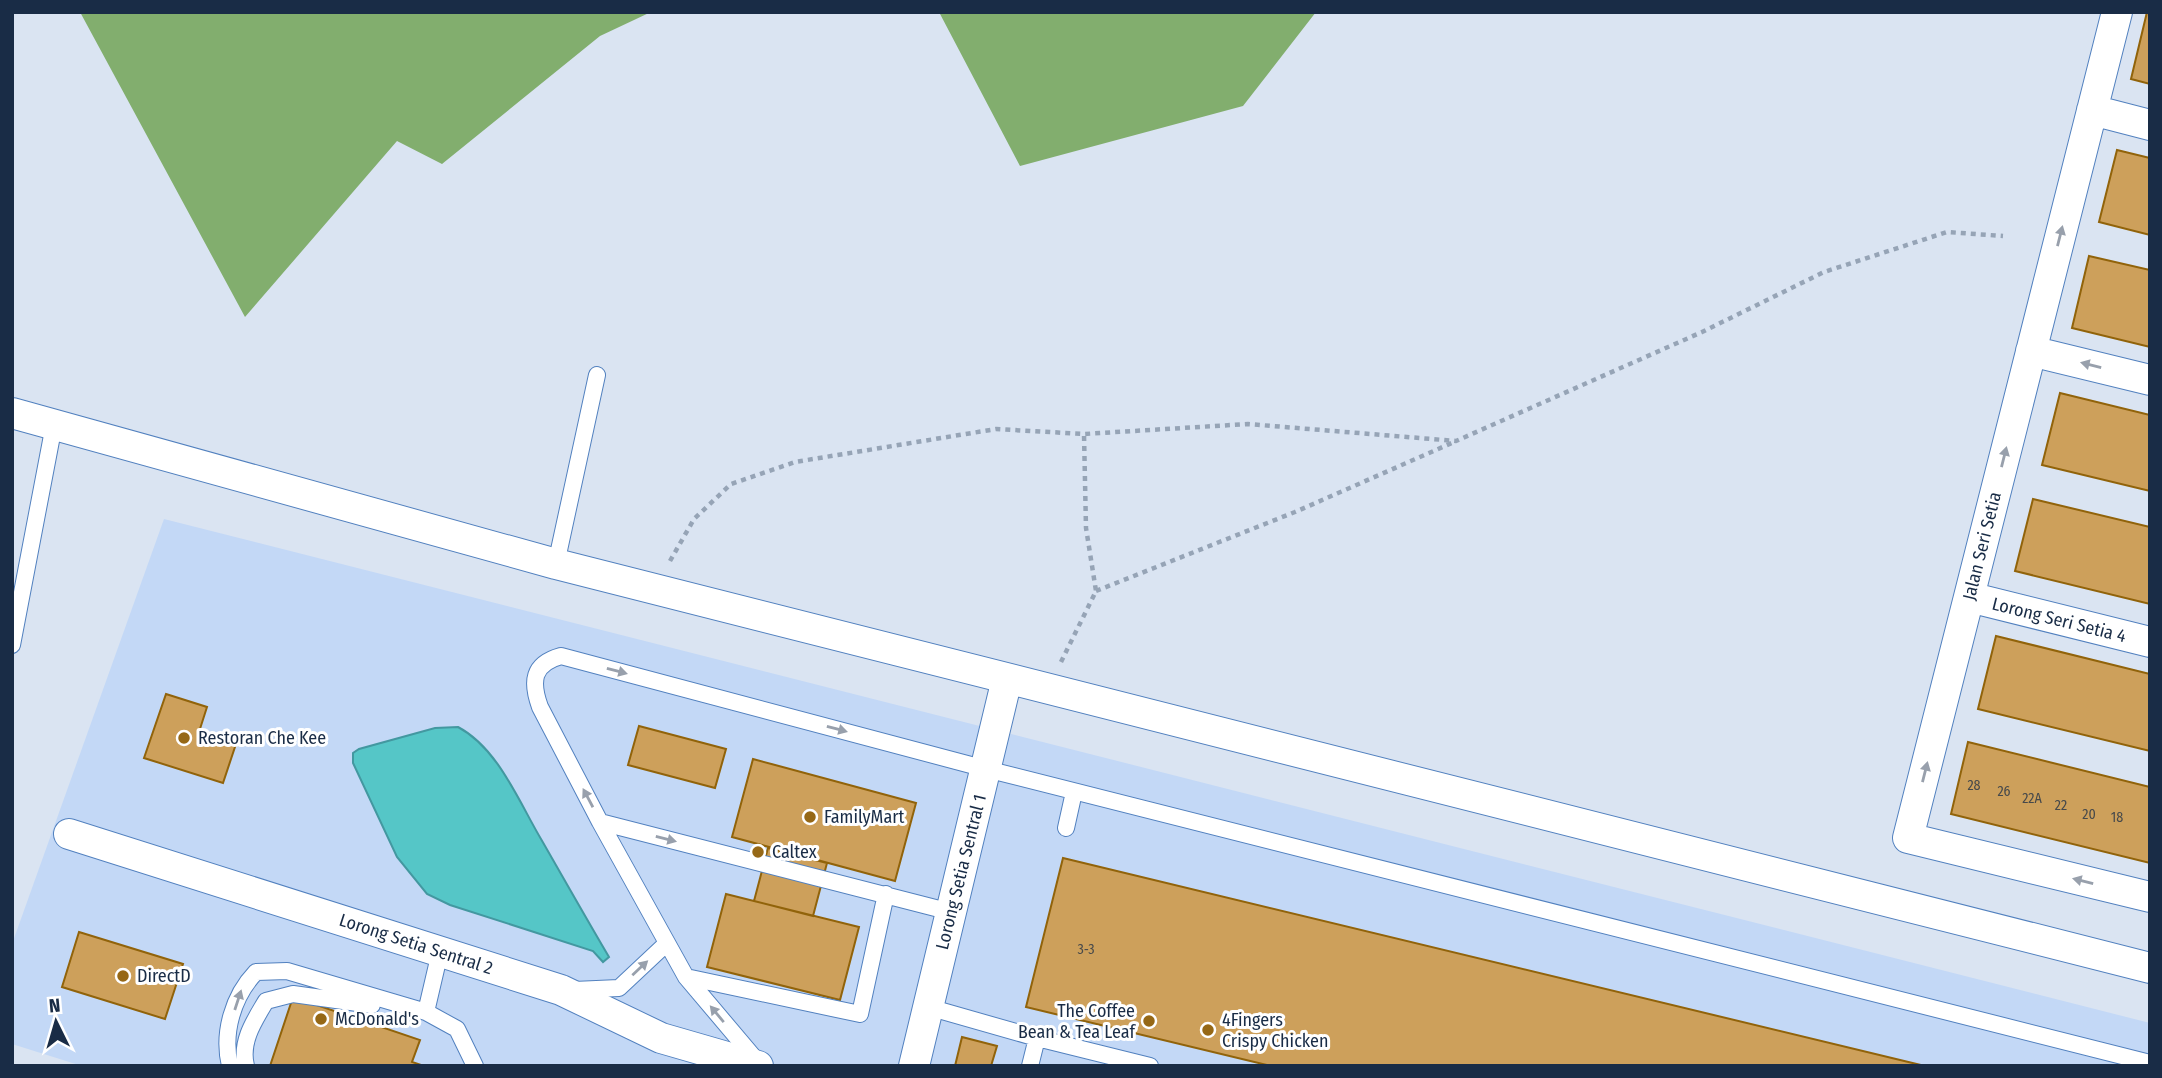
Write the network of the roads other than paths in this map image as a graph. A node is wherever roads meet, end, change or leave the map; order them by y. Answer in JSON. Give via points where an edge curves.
{"nodes":[{"id":1,"x":2117,"y":12,"type":"edge"},
{"id":2,"x":2092,"y":110,"type":"junction"},
{"id":3,"x":2150,"y":125,"type":"edge"},
{"id":4,"x":2031,"y":351,"type":"junction"},
{"id":5,"x":597,"y":375,"type":"dead end"},
{"id":6,"x":2150,"y":380,"type":"edge"},
{"id":7,"x":12,"y":412,"type":"edge"},
{"id":8,"x":54,"y":425,"type":"junction"},
{"id":9,"x":556,"y":564,"type":"junction"},
{"id":10,"x":1969,"y":597,"type":"junction"},
{"id":11,"x":2150,"y":642,"type":"edge"},
{"id":12,"x":12,"y":645,"type":"edge"},
{"id":13,"x":1007,"y":679,"type":"junction"},
{"id":14,"x":986,"y":769,"type":"junction"},
{"id":15,"x":1074,"y":792,"type":"junction"},
{"id":16,"x":600,"y":822,"type":"junction"},
{"id":17,"x":1066,"y":828,"type":"dead end"},
{"id":18,"x":69,"y":834,"type":"dead end"},
{"id":19,"x":886,"y":894,"type":"junction"},
{"id":20,"x":2150,"y":897,"type":"edge"},
{"id":21,"x":951,"y":912,"type":"junction"},
{"id":22,"x":667,"y":943,"type":"junction"},
{"id":23,"x":440,"y":952,"type":"junction"},
{"id":24,"x":2150,"y":968,"type":"edge"},
{"id":25,"x":686,"y":977,"type":"junction"},
{"id":26,"x":561,"y":990,"type":"junction"},
{"id":27,"x":928,"y":1007,"type":"junction"},
{"id":28,"x":426,"y":1012,"type":"junction"},
{"id":29,"x":1037,"y":1038,"type":"junction"},
{"id":30,"x":2150,"y":1063,"type":"edge"},
{"id":31,"x":230,"y":1066,"type":"edge"},
{"id":32,"x":246,"y":1066,"type":"edge"},
{"id":33,"x":475,"y":1066,"type":"edge"},
{"id":34,"x":760,"y":1066,"type":"edge"},
{"id":35,"x":914,"y":1066,"type":"edge"},
{"id":36,"x":1030,"y":1066,"type":"edge"},
{"id":37,"x":1150,"y":1066,"type":"edge"}],
"edges":[{"from":1,"to":2,"type":"street","name":"Jalan Seri Setia"},
{"from":2,"to":3,"type":"street"},
{"from":4,"to":2,"type":"street","name":"Jalan Seri Setia","one_way":true},
{"from":6,"to":4,"type":"street","one_way":true},
{"from":10,"to":4,"type":"street","name":"Jalan Seri Setia","one_way":true},
{"from":5,"to":9,"type":"lane"},
{"from":7,"to":8,"type":"street"},
{"from":8,"to":9,"type":"street"},
{"from":8,"to":12,"type":"lane"},
{"from":9,"to":13,"type":"street"},
{"from":10,"to":11,"type":"street","name":"Lorong Seri Setia 4"},
{"from":20,"to":10,"type":"street","name":"Jalan Seri Setia","one_way":true,"via":[[1908,838]]},
{"from":13,"to":14,"type":"street","name":"Lorong Setia Sentral 1"},
{"from":13,"to":24,"type":"street"},
{"from":14,"to":15,"type":"lane"},
{"from":16,"to":14,"type":"lane","one_way":true,"via":[[534,691],[533,679],[552,658],[561,656]]},
{"from":14,"to":21,"type":"street","name":"Lorong Setia Sentral 1"},
{"from":15,"to":17,"type":"lane"},
{"from":15,"to":30,"type":"lane"},
{"from":16,"to":19,"type":"lane","one_way":true},
{"from":16,"to":22,"type":"lane"},
{"from":18,"to":23,"type":"street","name":"Lorong Setia Sentral 2"},
{"from":19,"to":21,"type":"lane"},
{"from":19,"to":25,"type":"lane","via":[[860,1014]]},
{"from":21,"to":27,"type":"street","name":"Lorong Setia Sentral 1"},
{"from":22,"to":25,"type":"lane"},
{"from":26,"to":22,"type":"lane","one_way":true,"via":[[619,988]]},
{"from":23,"to":26,"type":"street","name":"Lorong Setia Sentral 2"},
{"from":23,"to":28,"type":"lane"},
{"from":34,"to":25,"type":"lane","one_way":true},
{"from":26,"to":34,"type":"street","name":"Lorong Setia Sentral 2","via":[[661,1038]]},
{"from":27,"to":29,"type":"lane"},
{"from":27,"to":35,"type":"street","name":"Lorong Setia Sentral 1"},
{"from":31,"to":28,"type":"lane","one_way":true,"via":[[226,1037],[242,986],[256,972],[288,971]]},
{"from":28,"to":32,"type":"lane","via":[[293,994],[266,1001],[250,1030]]},
{"from":28,"to":33,"type":"lane","via":[[457,1030]]},
{"from":29,"to":36,"type":"lane"},
{"from":29,"to":37,"type":"lane"}]}
